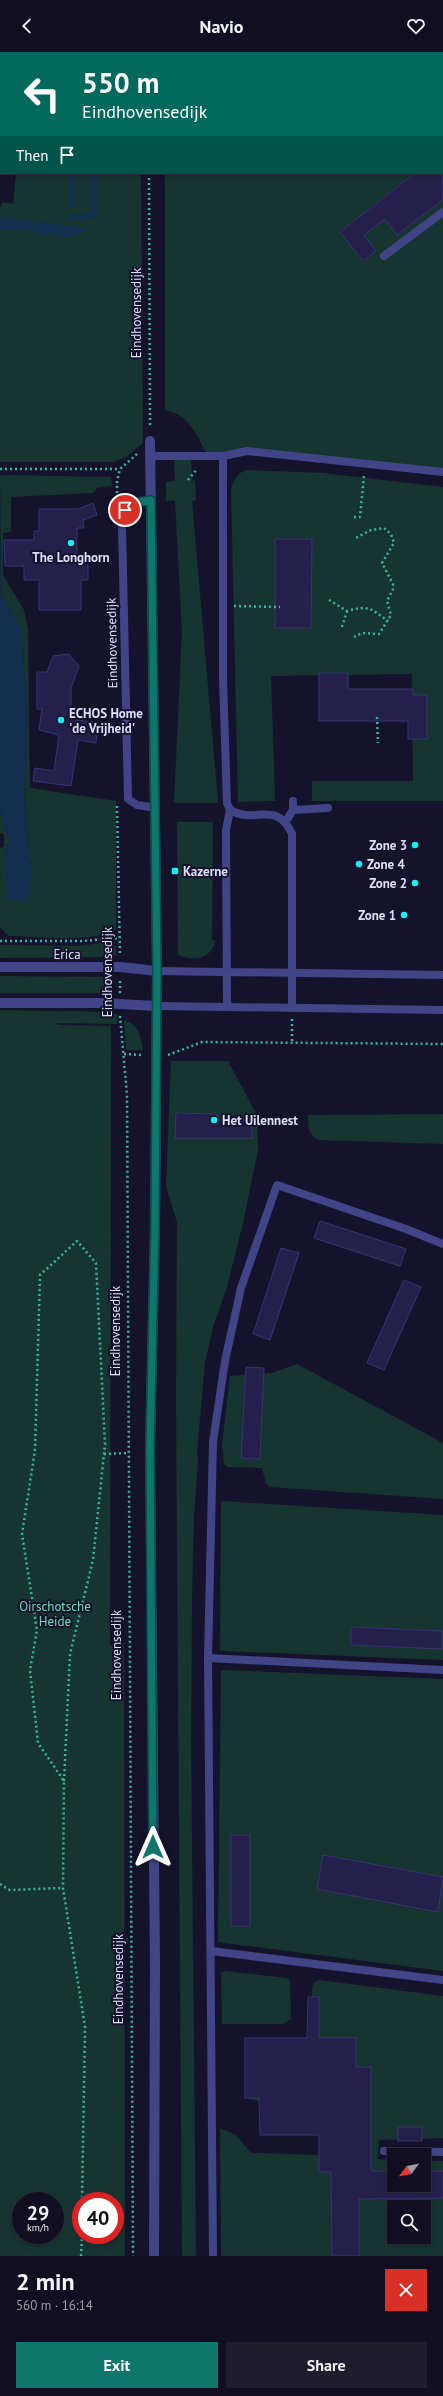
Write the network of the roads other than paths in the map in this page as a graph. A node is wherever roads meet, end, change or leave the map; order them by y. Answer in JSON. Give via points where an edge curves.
{"nodes":[{"id":1,"x":443,"y":212,"type":"edge"},
{"id":2,"x":384,"y":256,"type":"dead end"},
{"id":3,"x":150,"y":441,"type":"road end"},
{"id":4,"x":151,"y":456,"type":"junction"},
{"id":5,"x":223,"y":456,"type":"junction"},
{"id":6,"x":443,"y":472,"type":"edge"},
{"id":7,"x":151,"y":500,"type":"junction"},
{"id":8,"x":293,"y":801,"type":"dead end"},
{"id":9,"x":156,"y":808,"type":"junction"},
{"id":10,"x":328,"y":808,"type":"dead end"},
{"id":11,"x":230,"y":810,"type":"junction"},
{"id":12,"x":293,"y":810,"type":"junction"},
{"id":13,"x":286,"y":821,"type":"junction"},
{"id":14,"x":0,"y":967,"type":"edge"},
{"id":15,"x":157,"y":971,"type":"junction"},
{"id":16,"x":293,"y":972,"type":"junction"},
{"id":17,"x":226,"y":973,"type":"junction"},
{"id":18,"x":443,"y":975,"type":"edge"},
{"id":19,"x":0,"y":1003,"type":"edge"},
{"id":20,"x":156,"y":1006,"type":"junction"},
{"id":21,"x":227,"y":1007,"type":"junction"},
{"id":22,"x":292,"y":1008,"type":"junction"},
{"id":23,"x":443,"y":1010,"type":"edge"},
{"id":24,"x":443,"y":1244,"type":"edge"},
{"id":25,"x":208,"y":1658,"type":"junction"},
{"id":26,"x":443,"y":1670,"type":"edge"},
{"id":27,"x":211,"y":1951,"type":"junction"},
{"id":28,"x":443,"y":1980,"type":"edge"},
{"id":29,"x":384,"y":2151,"type":"dead end"},
{"id":30,"x":443,"y":2152,"type":"edge"},
{"id":31,"x":154,"y":2256,"type":"edge"},
{"id":32,"x":213,"y":2256,"type":"edge"}],
"edges":[{"from":1,"to":2,"type":"lane"},
{"from":3,"to":4,"type":"street"},
{"from":4,"to":5,"type":"lane"},
{"from":4,"to":7,"type":"street"},
{"from":5,"to":6,"type":"lane","via":[[247,451]]},
{"from":5,"to":11,"type":"lane","via":[[226,778]]},
{"from":7,"to":9,"type":"street"},
{"from":7,"to":9,"type":"lane","name":"Eindhovensedijk","via":[[133,503],[125,510],[122,525],[128,799],[137,805]]},
{"from":8,"to":12,"type":"lane"},
{"from":9,"to":15,"type":"street"},
{"from":10,"to":12,"type":"lane"},
{"from":11,"to":13,"type":"lane","via":[[237,814],[277,815]]},
{"from":11,"to":17,"type":"lane","via":[[226,830]]},
{"from":12,"to":13,"type":"lane"},
{"from":13,"to":16,"type":"lane","via":[[292,834]]},
{"from":14,"to":15,"type":"street","name":"Erica","via":[[120,967]]},
{"from":15,"to":17,"type":"lane"},
{"from":15,"to":20,"type":"street"},
{"from":16,"to":17,"type":"lane"},
{"from":16,"to":18,"type":"lane"},
{"from":16,"to":22,"type":"lane"},
{"from":17,"to":21,"type":"lane"},
{"from":19,"to":20,"type":"street"},
{"from":20,"to":21,"type":"lane"},
{"from":20,"to":31,"type":"street","via":[[150,1448],[155,1964]]},
{"from":21,"to":22,"type":"lane"},
{"from":22,"to":23,"type":"lane"},
{"from":24,"to":25,"type":"lane","via":[[277,1185],[241,1288],[225,1361],[213,1442]]},
{"from":25,"to":26,"type":"lane"},
{"from":25,"to":27,"type":"lane"},
{"from":27,"to":28,"type":"lane"},
{"from":27,"to":32,"type":"lane"},
{"from":29,"to":30,"type":"lane"}]}
